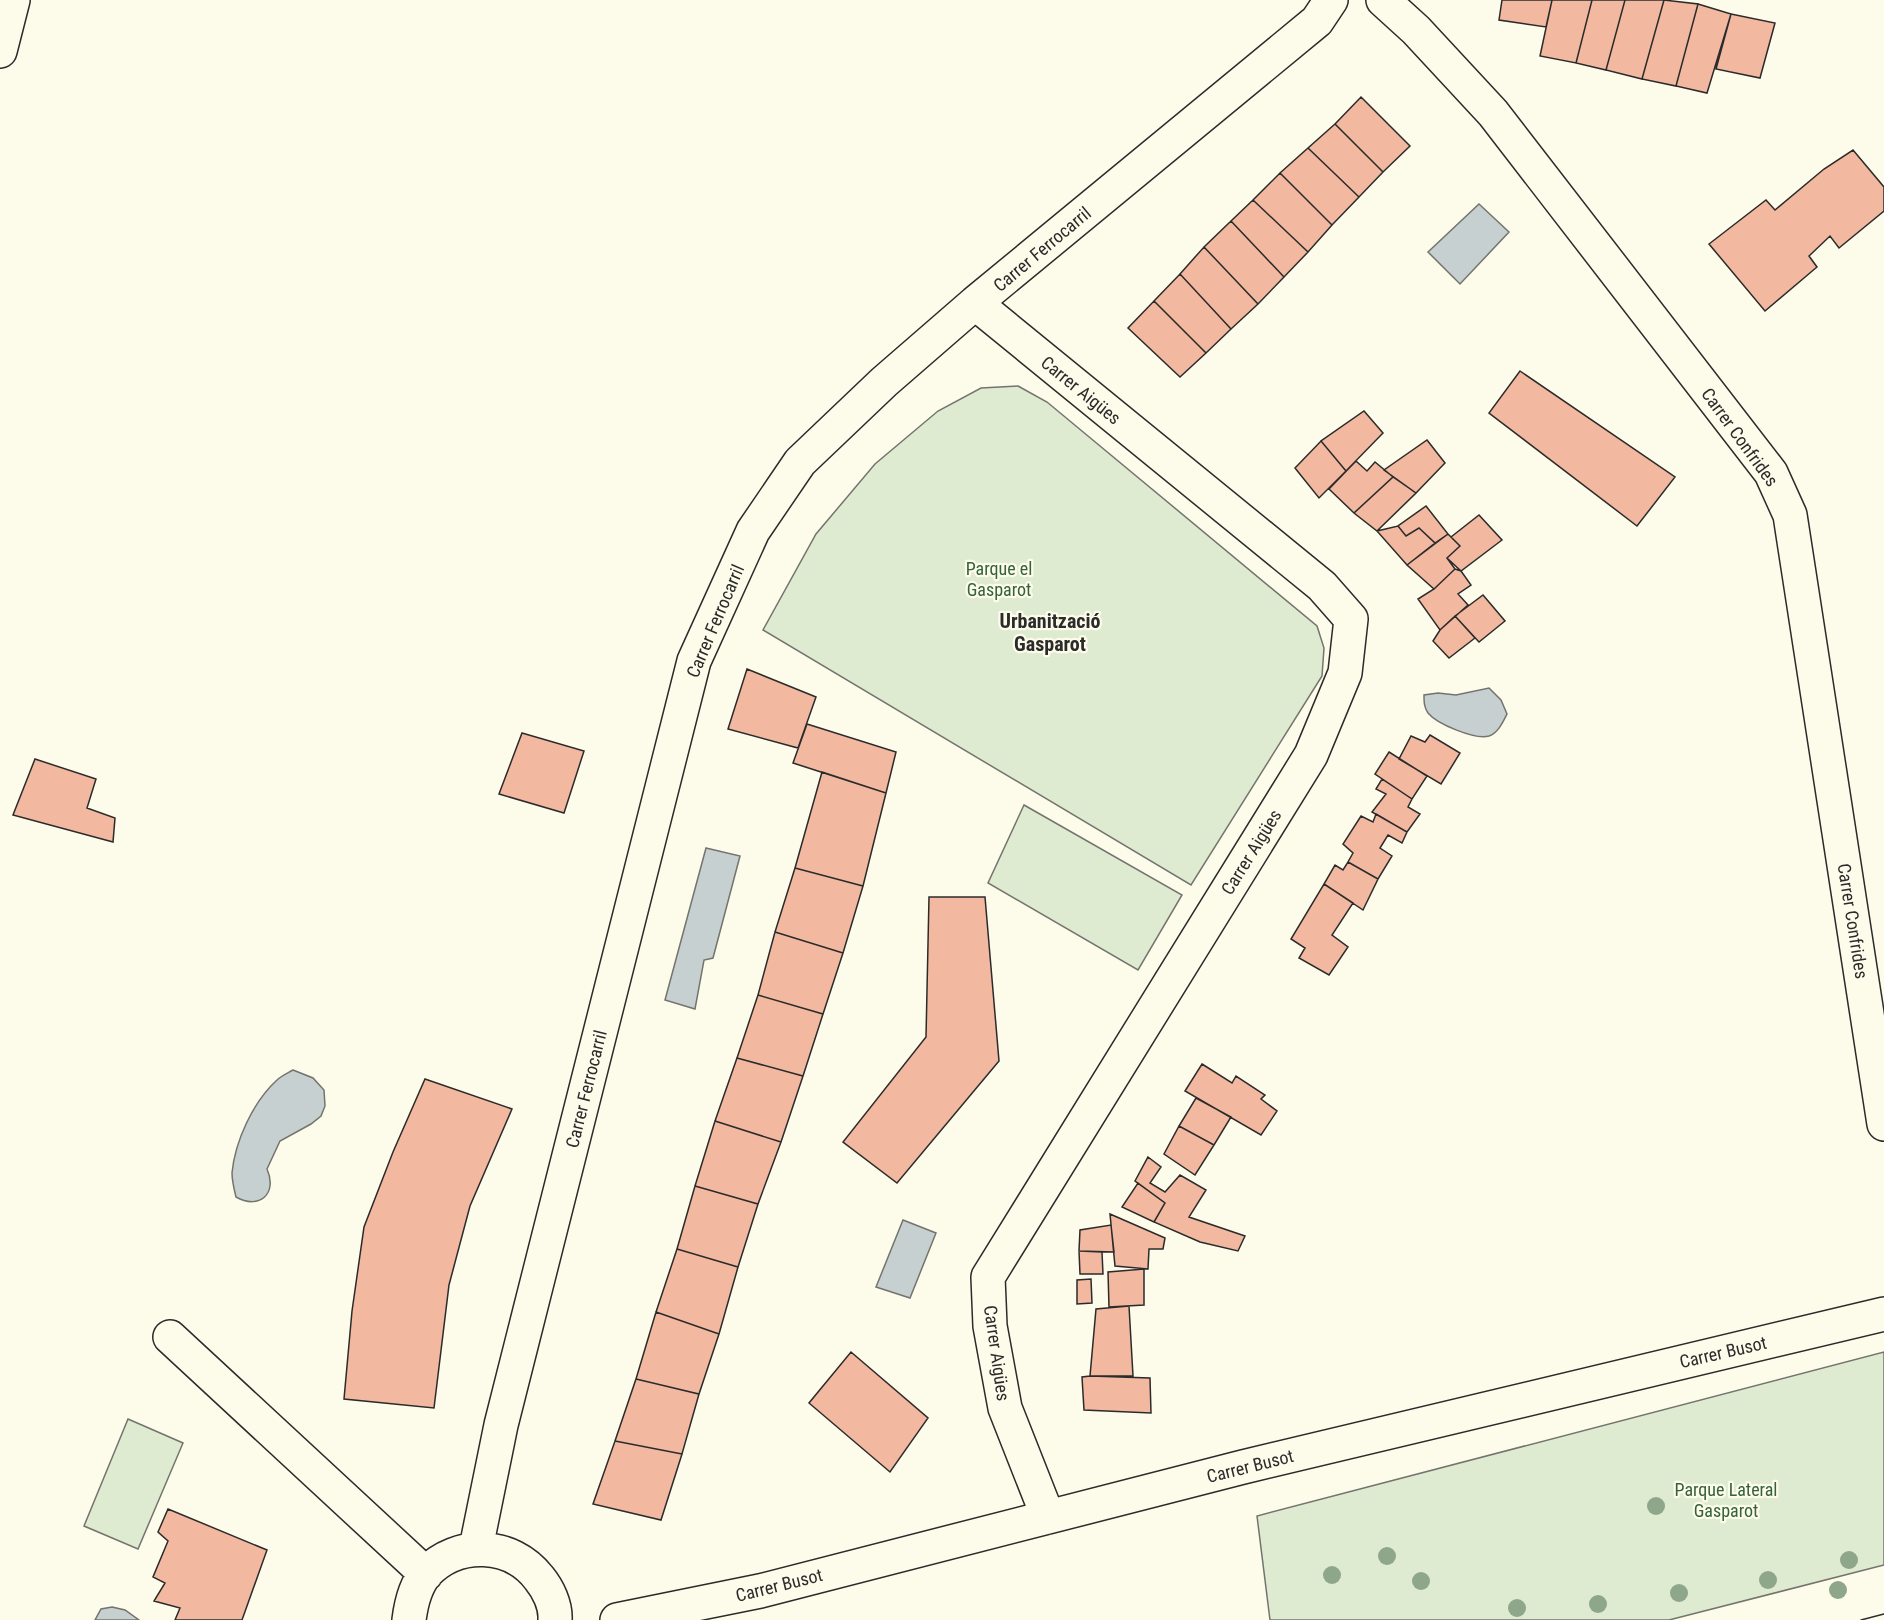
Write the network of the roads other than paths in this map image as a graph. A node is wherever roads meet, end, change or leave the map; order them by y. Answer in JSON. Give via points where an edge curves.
{"nodes":[{"id":1,"x":13,"y":0,"type":"edge"},
{"id":2,"x":1331,"y":0,"type":"edge"},
{"id":3,"x":1383,"y":0,"type":"edge"},
{"id":4,"x":0,"y":51,"type":"edge"},
{"id":5,"x":975,"y":303,"type":"junction"},
{"id":6,"x":1884,"y":1124,"type":"edge"},
{"id":7,"x":1884,"y":1314,"type":"edge"},
{"id":8,"x":170,"y":1337,"type":"dead end"},
{"id":9,"x":1048,"y":1517,"type":"junction"},
{"id":10,"x":476,"y":1548,"type":"junction"},
{"id":11,"x":426,"y":1574,"type":"junction"},
{"id":12,"x":409,"y":1620,"type":"edge"},
{"id":13,"x":555,"y":1620,"type":"edge"},
{"id":14,"x":617,"y":1620,"type":"edge"}],
"edges":[{"from":1,"to":4,"type":"street"},
{"from":2,"to":5,"type":"street","name":"Carrer Ferrocarril","via":[[1317,21]]},
{"from":3,"to":6,"type":"street","name":"Carrer Confrides","via":[[1493,113],[1771,473],[1790,515]]},
{"from":5,"to":9,"type":"street","name":"Carrer Aigües","via":[[1322,586],[1351,619],[1345,673],[1311,755],[988,1277],[990,1326],[1005,1408]]},
{"from":5,"to":10,"type":"street","name":"Carrer Ferrocarril","via":[[800,462],[753,531],[694,661],[501,1425]]},
{"from":7,"to":9,"type":"street","name":"Carrer Busot"},
{"from":8,"to":11,"type":"street"},
{"from":9,"to":14,"type":"street","name":"Carrer Busot","via":[[760,1591]]},
{"from":10,"to":11,"type":"street","via":[[449,1557]]},
{"from":10,"to":13,"type":"street","via":[[505,1552],[530,1566],[548,1588]]},
{"from":11,"to":12,"type":"street","via":[[412,1599]]}]}
